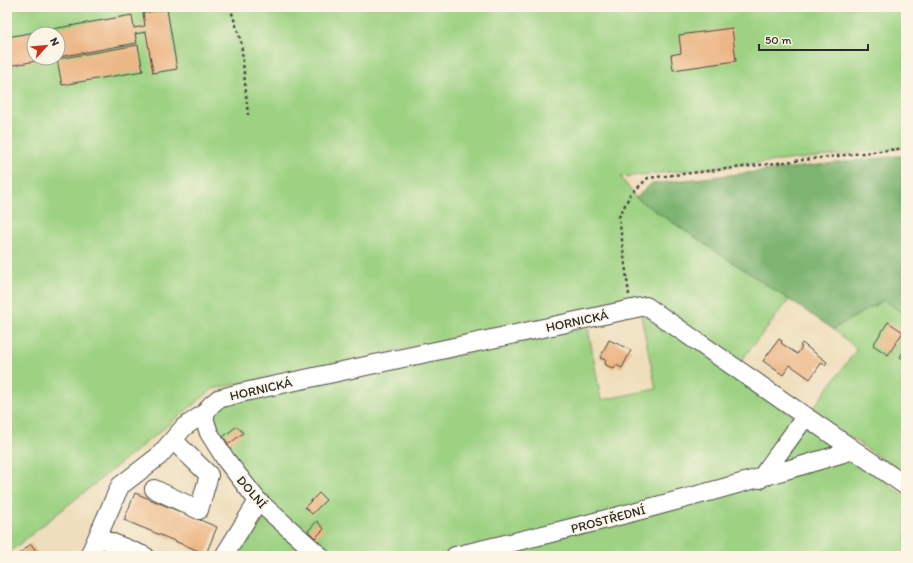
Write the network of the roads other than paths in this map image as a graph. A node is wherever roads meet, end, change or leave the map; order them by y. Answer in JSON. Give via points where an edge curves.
{"nodes":[{"id":1,"x":205,"y":413,"type":"junction"},
{"id":2,"x":806,"y":416,"type":"junction"},
{"id":3,"x":173,"y":440,"type":"junction"},
{"id":4,"x":854,"y":450,"type":"junction"},
{"id":5,"x":760,"y":479,"type":"junction"},
{"id":6,"x":906,"y":486,"type":"edge"},
{"id":7,"x":154,"y":489,"type":"dead end"},
{"id":8,"x":258,"y":502,"type":"junction"},
{"id":9,"x":98,"y":537,"type":"junction"},
{"id":10,"x":89,"y":556,"type":"edge"},
{"id":11,"x":144,"y":556,"type":"edge"},
{"id":12,"x":224,"y":556,"type":"edge"},
{"id":13,"x":320,"y":556,"type":"edge"},
{"id":14,"x":454,"y":556,"type":"edge"}],
"edges":[{"from":1,"to":2,"type":"street","name":"HORNICKÁ","via":[[218,399],[240,393],[646,306]]},
{"from":1,"to":3,"type":"street","name":"HORNICKÁ","via":[[184,427]]},
{"from":1,"to":8,"type":"street","name":"DOLNÍ","via":[[209,433]]},
{"from":2,"to":4,"type":"street","name":"HORNICKÁ"},
{"from":2,"to":5,"type":"street"},
{"from":3,"to":7,"type":"street","via":[[209,475],[199,510]]},
{"from":3,"to":9,"type":"street","name":"HORNICKÁ","via":[[159,456],[120,486]]},
{"from":4,"to":5,"type":"street","name":"PROSTŘEDNÍ"},
{"from":4,"to":6,"type":"street","name":"HORNICKÁ"},
{"from":5,"to":14,"type":"street","name":"PROSTŘEDNÍ","via":[[579,527]]},
{"from":8,"to":12,"type":"street"},
{"from":8,"to":13,"type":"street","name":"DOLNÍ"},
{"from":9,"to":10,"type":"street","name":"HORNICKÁ"},
{"from":9,"to":11,"type":"street"}]}
